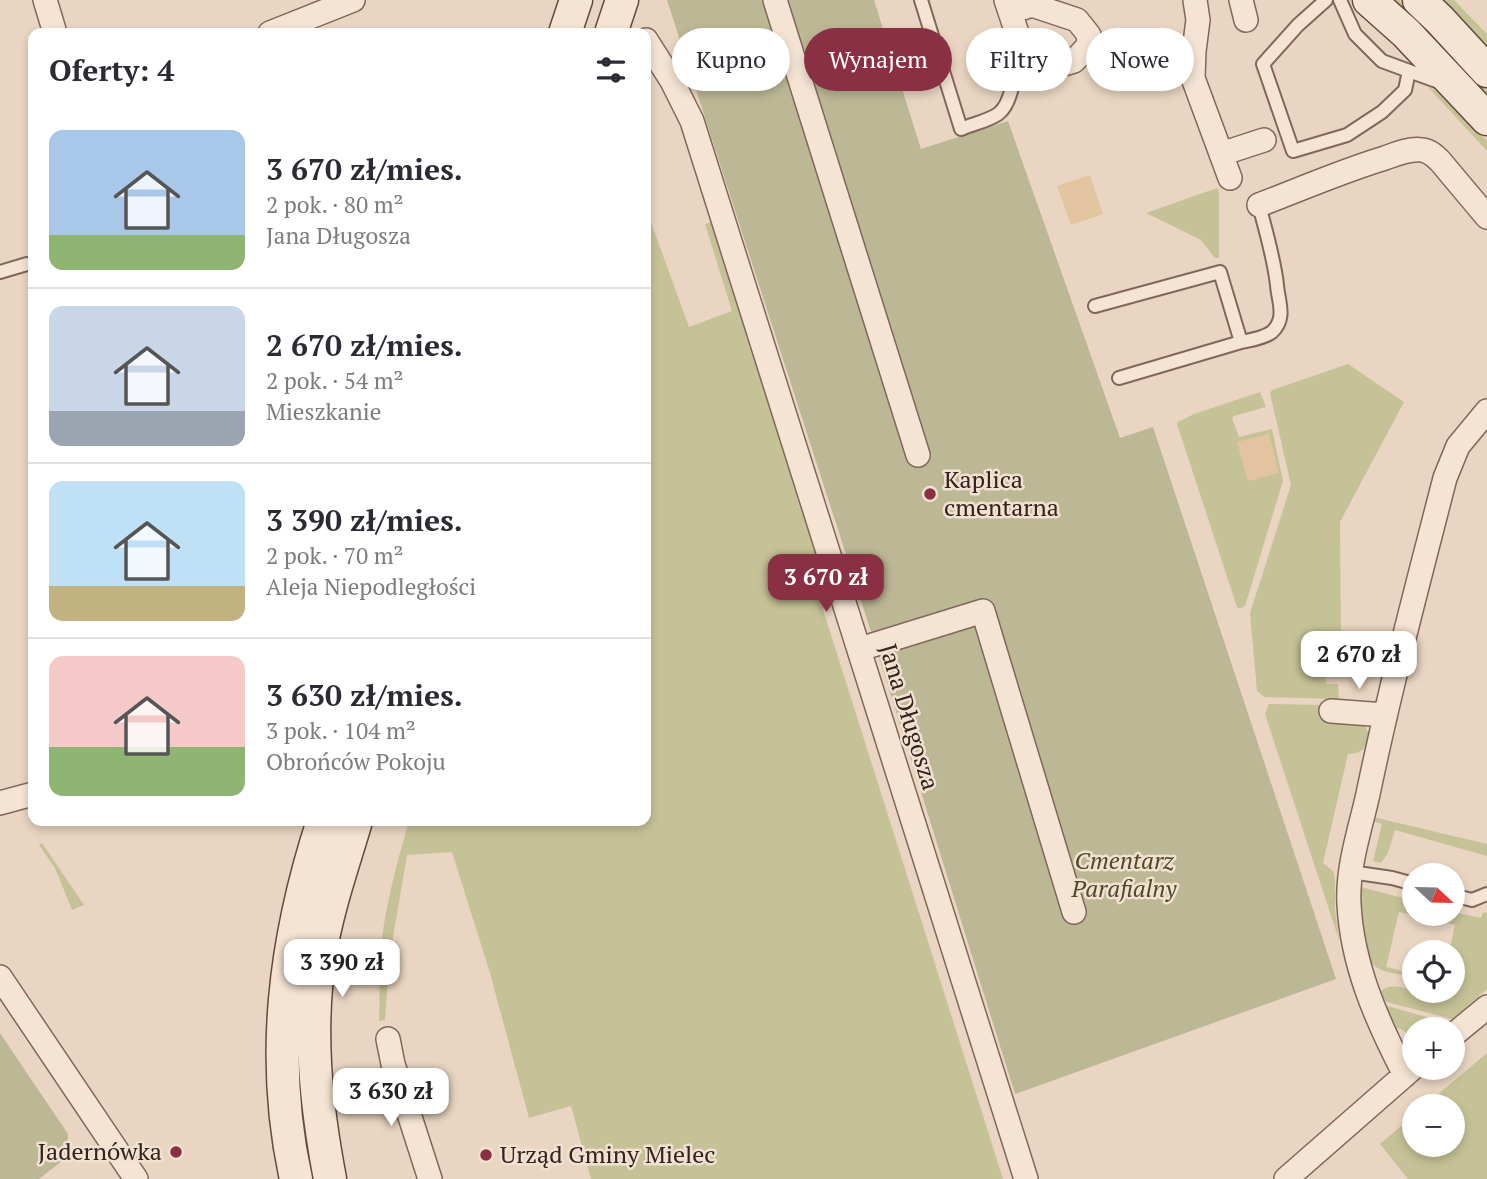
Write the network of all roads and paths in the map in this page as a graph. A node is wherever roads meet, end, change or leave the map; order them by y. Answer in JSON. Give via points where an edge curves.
{"nodes":[{"id":1,"x":45,"y":0,"type":"edge"},
{"id":2,"x":354,"y":0,"type":"edge"},
{"id":3,"x":576,"y":0,"type":"edge"},
{"id":4,"x":775,"y":0,"type":"edge"},
{"id":5,"x":921,"y":0,"type":"edge"},
{"id":6,"x":1195,"y":0,"type":"edge"},
{"id":7,"x":1326,"y":0,"type":"edge"},
{"id":8,"x":1340,"y":0,"type":"edge"},
{"id":9,"x":1368,"y":0,"type":"edge"},
{"id":10,"x":1419,"y":0,"type":"edge"},
{"id":11,"x":621,"y":1,"type":"edge"},
{"id":12,"x":1008,"y":6,"type":"edge"},
{"id":13,"x":53,"y":28,"type":"edge"},
{"id":14,"x":284,"y":28,"type":"edge"},
{"id":15,"x":567,"y":28,"type":"edge"},
{"id":16,"x":613,"y":28,"type":"edge"},
{"id":17,"x":639,"y":28,"type":"edge"},
{"id":18,"x":1015,"y":28,"type":"edge"},
{"id":19,"x":651,"y":49,"type":"edge"},
{"id":20,"x":1072,"y":62,"type":"edge"},
{"id":21,"x":1409,"y":71,"type":"junction"},
{"id":22,"x":1487,"y":71,"type":"edge"},
{"id":23,"x":1459,"y":88,"type":"junction"},
{"id":24,"x":1010,"y":91,"type":"edge"},
{"id":25,"x":1487,"y":119,"type":"edge"},
{"id":26,"x":1264,"y":140,"type":"dead end"},
{"id":27,"x":1221,"y":154,"type":"junction"},
{"id":28,"x":1230,"y":178,"type":"dead end"},
{"id":29,"x":1259,"y":205,"type":"joint"},
{"id":30,"x":1487,"y":217,"type":"edge"},
{"id":31,"x":27,"y":264,"type":"dead end"},
{"id":32,"x":0,"y":272,"type":"edge"},
{"id":33,"x":1095,"y":306,"type":"dead end"},
{"id":34,"x":1241,"y":342,"type":"junction"},
{"id":35,"x":1119,"y":378,"type":"dead end"},
{"id":36,"x":1487,"y":411,"type":"edge"},
{"id":37,"x":918,"y":455,"type":"dead end"},
{"id":38,"x":860,"y":649,"type":"junction"},
{"id":39,"x":1331,"y":711,"type":"dead end"},
{"id":40,"x":1385,"y":715,"type":"junction"},
{"id":41,"x":28,"y":795,"type":"edge"},
{"id":42,"x":0,"y":803,"type":"edge"},
{"id":43,"x":322,"y":826,"type":"edge"},
{"id":44,"x":354,"y":826,"type":"edge"},
{"id":45,"x":1351,"y":872,"type":"junction"},
{"id":46,"x":1402,"y":881,"type":"edge"},
{"id":47,"x":1487,"y":894,"type":"edge"},
{"id":48,"x":1465,"y":898,"type":"edge"},
{"id":49,"x":1074,"y":912,"type":"dead end"},
{"id":50,"x":0,"y":977,"type":"edge"},
{"id":51,"x":1487,"y":1007,"type":"edge"},
{"id":52,"x":1465,"y":1025,"type":"edge"},
{"id":53,"x":388,"y":1039,"type":"dead end"},
{"id":54,"x":1402,"y":1060,"type":"edge"},
{"id":55,"x":1402,"y":1077,"type":"edge"},
{"id":56,"x":136,"y":1179,"type":"edge"},
{"id":57,"x":296,"y":1179,"type":"edge"},
{"id":58,"x":330,"y":1179,"type":"edge"},
{"id":59,"x":430,"y":1179,"type":"edge"},
{"id":60,"x":1026,"y":1179,"type":"edge"},
{"id":61,"x":1286,"y":1179,"type":"edge"}],
"edges":[{"from":1,"to":13,"type":"street"},
{"from":2,"to":14,"type":"street"},
{"from":3,"to":15,"type":"street"},
{"from":4,"to":37,"type":"street"},
{"from":5,"to":24,"type":"lane","via":[[961,129],[996,116],[1005,108]]},
{"from":6,"to":27,"type":"street","via":[[1198,20],[1193,78]]},
{"from":7,"to":21,"type":"lane","via":[[1263,64],[1293,151],[1347,135],[1382,112],[1405,90]]},
{"from":8,"to":21,"type":"lane","via":[[1355,34],[1381,61]]},
{"from":9,"to":23,"type":"street"},
{"from":10,"to":22,"type":"street"},
{"from":11,"to":16,"type":"street"},
{"from":11,"to":17,"type":"street"},
{"from":12,"to":18,"type":"street"},
{"from":12,"to":20,"type":"street","via":[[1032,5],[1077,20],[1089,35],[1088,46]]},
{"from":19,"to":38,"type":"street","name":"Jana Długosza","via":[[692,121]]},
{"from":21,"to":23,"type":"lane"},
{"from":23,"to":25,"type":"street"},
{"from":26,"to":27,"type":"street"},
{"from":27,"to":28,"type":"street"},
{"from":29,"to":30,"type":"street","via":[[1320,179],[1420,150],[1440,161]]},
{"from":29,"to":34,"type":"lane","via":[[1277,271],[1281,318],[1265,336]]},
{"from":31,"to":32,"type":"lane"},
{"from":33,"to":34,"type":"lane","via":[[1220,272]]},
{"from":34,"to":35,"type":"lane"},
{"from":36,"to":40,"type":"street","via":[[1458,446],[1444,478]]},
{"from":38,"to":49,"type":"street","via":[[984,611]]},
{"from":38,"to":60,"type":"street","name":"Jana Długosza"},
{"from":39,"to":40,"type":"street"},
{"from":40,"to":45,"type":"street"},
{"from":41,"to":42,"type":"street"},
{"from":43,"to":57,"type":"street","via":[[295,924],[283,1005],[284,1091]]},
{"from":44,"to":58,"type":"street","via":[[320,955],[314,1019],[314,1073]]},
{"from":45,"to":46,"type":"lane"},
{"from":45,"to":54,"type":"street","via":[[1352,939],[1378,1023]]},
{"from":47,"to":48,"type":"lane"},
{"from":50,"to":56,"type":"street"},
{"from":51,"to":52,"type":"street"},
{"from":53,"to":59,"type":"street"},
{"from":55,"to":61,"type":"street"}]}
